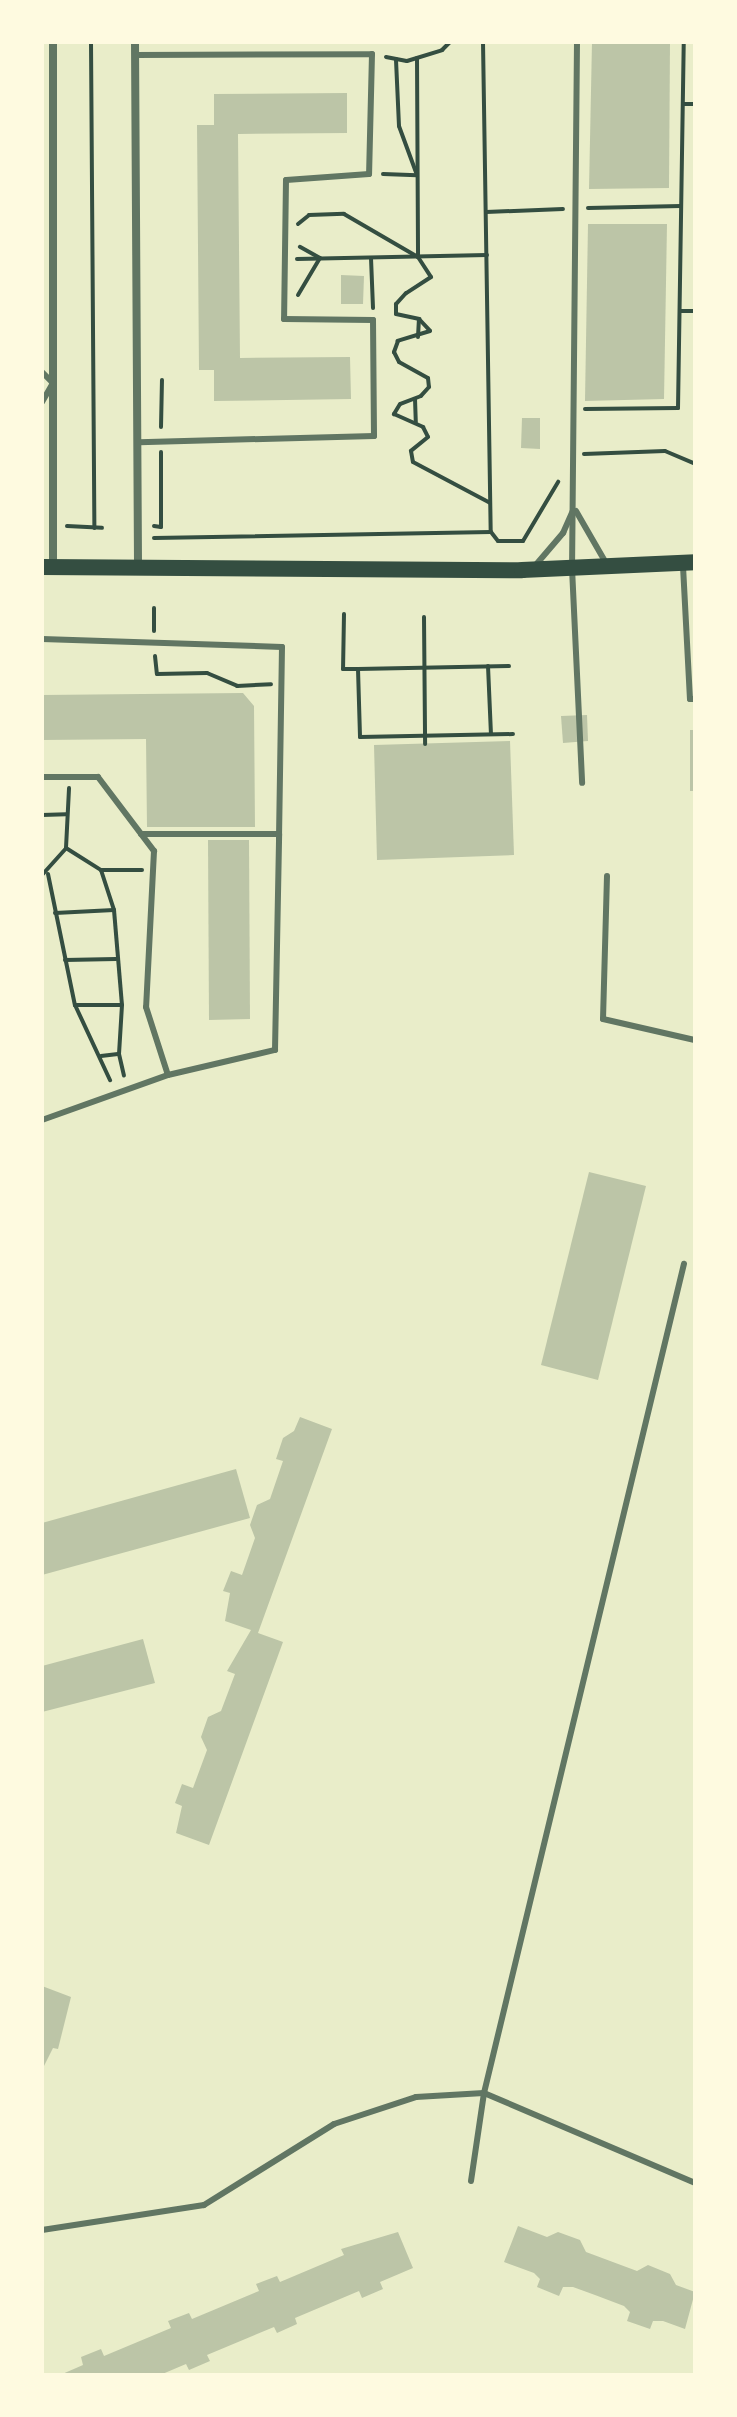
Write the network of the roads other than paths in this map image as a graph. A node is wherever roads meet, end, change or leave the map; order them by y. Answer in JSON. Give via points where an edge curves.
{"nodes":[{"id":1,"x":53,"y":42,"type":"edge"},
{"id":2,"x":135,"y":42,"type":"edge"},
{"id":3,"x":577,"y":42,"type":"edge"},
{"id":4,"x":135,"y":55,"type":"junction"},
{"id":5,"x":42,"y":112,"type":"edge"},
{"id":6,"x":53,"y":112,"type":"junction"},
{"id":7,"x":42,"y":372,"type":"edge"},
{"id":8,"x":53,"y":383,"type":"junction"},
{"id":9,"x":42,"y":402,"type":"edge"},
{"id":10,"x":139,"y":442,"type":"junction"},
{"id":11,"x":575,"y":508,"type":"junction"},
{"id":12,"x":689,"y":562,"type":"edge"},
{"id":13,"x":608,"y":566,"type":"junction"},
{"id":14,"x":48,"y":567,"type":"edge"},
{"id":15,"x":572,"y":568,"type":"junction"},
{"id":16,"x":138,"y":569,"type":"junction"},
{"id":17,"x":531,"y":569,"type":"junction"},
{"id":18,"x":42,"y":639,"type":"edge"},
{"id":19,"x":695,"y":699,"type":"edge"},
{"id":20,"x":42,"y":777,"type":"edge"},
{"id":21,"x":582,"y":783,"type":"dead end"},
{"id":22,"x":141,"y":834,"type":"junction"},
{"id":23,"x":279,"y":837,"type":"junction"},
{"id":24,"x":607,"y":876,"type":"dead end"},
{"id":25,"x":695,"y":1040,"type":"edge"},
{"id":26,"x":168,"y":1075,"type":"junction"},
{"id":27,"x":42,"y":1120,"type":"edge"},
{"id":28,"x":684,"y":1264,"type":"dead end"},
{"id":29,"x":484,"y":2093,"type":"junction"},
{"id":30,"x":471,"y":2181,"type":"dead end"},
{"id":31,"x":695,"y":2183,"type":"edge"},
{"id":32,"x":42,"y":2230,"type":"edge"}],
"edges":[{"from":1,"to":6,"type":"street"},
{"from":2,"to":4,"type":"street"},
{"from":3,"to":11,"type":"lane"},
{"from":4,"to":10,"type":"street"},
{"from":4,"to":10,"type":"lane","via":[[372,54],[369,174],[286,180],[284,319],[373,320],[374,436]]},
{"from":5,"to":6,"type":"lane"},
{"from":6,"to":8,"type":"street"},
{"from":7,"to":8,"type":"lane"},
{"from":8,"to":9,"type":"lane"},
{"from":8,"to":14,"type":"street"},
{"from":10,"to":16,"type":"street"},
{"from":11,"to":13,"type":"lane"},
{"from":11,"to":15,"type":"lane"},
{"from":11,"to":17,"type":"lane","via":[[563,533]]},
{"from":12,"to":13,"type":"main road"},
{"from":12,"to":19,"type":"lane","via":[[690,699]]},
{"from":13,"to":15,"type":"main road"},
{"from":14,"to":16,"type":"main road"},
{"from":15,"to":17,"type":"main road"},
{"from":15,"to":21,"type":"lane"},
{"from":16,"to":17,"type":"main road"},
{"from":18,"to":23,"type":"lane","via":[[282,647]]},
{"from":20,"to":22,"type":"lane","via":[[98,777]]},
{"from":22,"to":23,"type":"lane"},
{"from":22,"to":26,"type":"lane","via":[[154,851],[146,1007]]},
{"from":23,"to":26,"type":"lane","via":[[275,1050]]},
{"from":24,"to":25,"type":"lane","via":[[603,1019]]},
{"from":26,"to":27,"type":"lane"},
{"from":28,"to":29,"type":"lane"},
{"from":29,"to":30,"type":"lane"},
{"from":29,"to":31,"type":"lane"},
{"from":29,"to":32,"type":"lane","via":[[416,2097],[334,2124],[204,2205]]}]}
